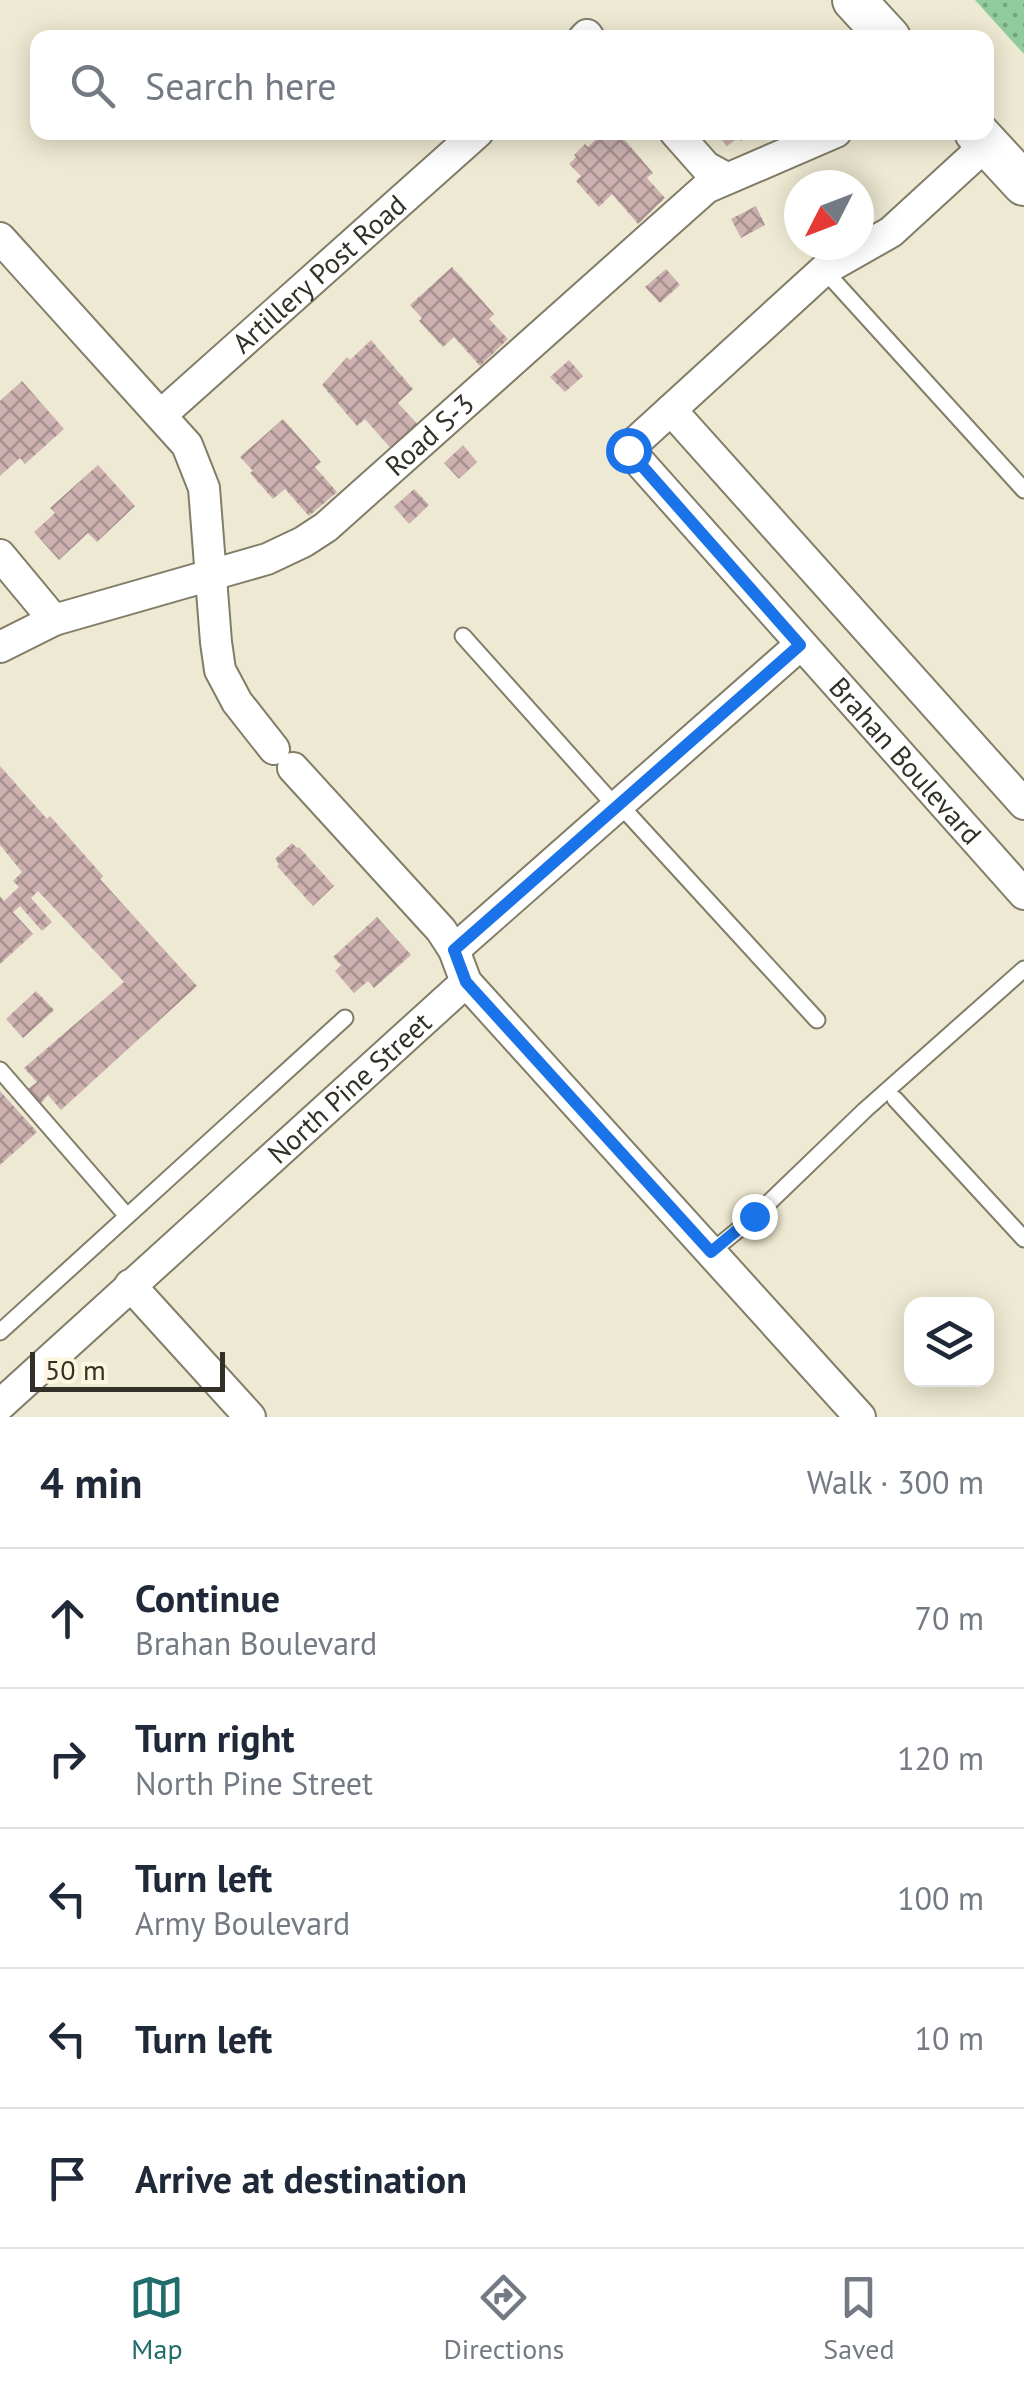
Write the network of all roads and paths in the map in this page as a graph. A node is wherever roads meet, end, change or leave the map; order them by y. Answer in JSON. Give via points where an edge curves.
{"nodes":[{"id":1,"x":854,"y":0,"type":"edge"},
{"id":2,"x":882,"y":30,"type":"edge"},
{"id":3,"x":469,"y":140,"type":"edge"},
{"id":4,"x":681,"y":140,"type":"edge"},
{"id":5,"x":817,"y":140,"type":"edge"},
{"id":6,"x":980,"y":140,"type":"edge"},
{"id":7,"x":984,"y":140,"type":"edge"},
{"id":8,"x":726,"y":178,"type":"junction"},
{"id":9,"x":1024,"y":184,"type":"edge"},
{"id":10,"x":0,"y":238,"type":"edge"},
{"id":11,"x":824,"y":270,"type":"junction"},
{"id":12,"x":672,"y":410,"type":"junction"},
{"id":13,"x":161,"y":415,"type":"junction"},
{"id":14,"x":1024,"y":490,"type":"edge"},
{"id":15,"x":0,"y":555,"type":"edge"},
{"id":16,"x":210,"y":576,"type":"junction"},
{"id":17,"x":54,"y":620,"type":"junction"},
{"id":18,"x":463,"y":636,"type":"dead end"},
{"id":19,"x":800,"y":645,"type":"junction"},
{"id":20,"x":0,"y":647,"type":"edge"},
{"id":21,"x":1024,"y":804,"type":"edge"},
{"id":22,"x":618,"y":806,"type":"junction"},
{"id":23,"x":1024,"y":894,"type":"edge"},
{"id":24,"x":454,"y":950,"type":"junction"},
{"id":25,"x":1024,"y":969,"type":"edge"},
{"id":26,"x":466,"y":982,"type":"junction"},
{"id":27,"x":345,"y":1018,"type":"dead end"},
{"id":28,"x":817,"y":1020,"type":"dead end"},
{"id":29,"x":0,"y":1070,"type":"edge"},
{"id":30,"x":895,"y":1099,"type":"dead end"},
{"id":31,"x":127,"y":1216,"type":"junction"},
{"id":32,"x":1024,"y":1238,"type":"edge"},
{"id":33,"x":711,"y":1252,"type":"junction"},
{"id":34,"x":130,"y":1285,"type":"junction"},
{"id":35,"x":0,"y":1332,"type":"edge"},
{"id":36,"x":0,"y":1405,"type":"edge"},
{"id":37,"x":250,"y":1417,"type":"edge"},
{"id":38,"x":860,"y":1417,"type":"edge"}],
"edges":[{"from":1,"to":2,"type":"street"},
{"from":3,"to":13,"type":"street","name":"Artillery Post Road"},
{"from":4,"to":8,"type":"street"},
{"from":5,"to":8,"type":"street","name":"Road S-3"},
{"from":6,"to":11,"type":"street","via":[[891,232]]},
{"from":7,"to":9,"type":"street"},
{"from":8,"to":16,"type":"street","name":"Road S-3","via":[[706,188],[326,526],[267,559]]},
{"from":10,"to":13,"type":"street"},
{"from":11,"to":12,"type":"street"},
{"from":11,"to":14,"type":"lane"},
{"from":12,"to":19,"type":"street","name":"Brahan Boulevard","via":[[628,450]]},
{"from":12,"to":21,"type":"street"},
{"from":13,"to":16,"type":"street","via":[[187,445],[204,488]]},
{"from":15,"to":17,"type":"street"},
{"from":16,"to":17,"type":"street","name":"Road S-3"},
{"from":16,"to":24,"type":"street","via":[[220,670],[237,702]]},
{"from":17,"to":20,"type":"street","name":"Road S-3"},
{"from":18,"to":22,"type":"lane"},
{"from":19,"to":22,"type":"street"},
{"from":19,"to":23,"type":"street","name":"Brahan Boulevard"},
{"from":22,"to":24,"type":"street"},
{"from":22,"to":28,"type":"lane"},
{"from":24,"to":26,"type":"street"},
{"from":25,"to":33,"type":"lane"},
{"from":26,"to":33,"type":"street"},
{"from":26,"to":34,"type":"street","name":"North Pine Street"},
{"from":27,"to":31,"type":"lane"},
{"from":29,"to":31,"type":"lane"},
{"from":30,"to":32,"type":"lane"},
{"from":31,"to":35,"type":"lane"},
{"from":33,"to":38,"type":"street"},
{"from":34,"to":36,"type":"street","name":"North Pine Street"},
{"from":34,"to":37,"type":"street"}]}
